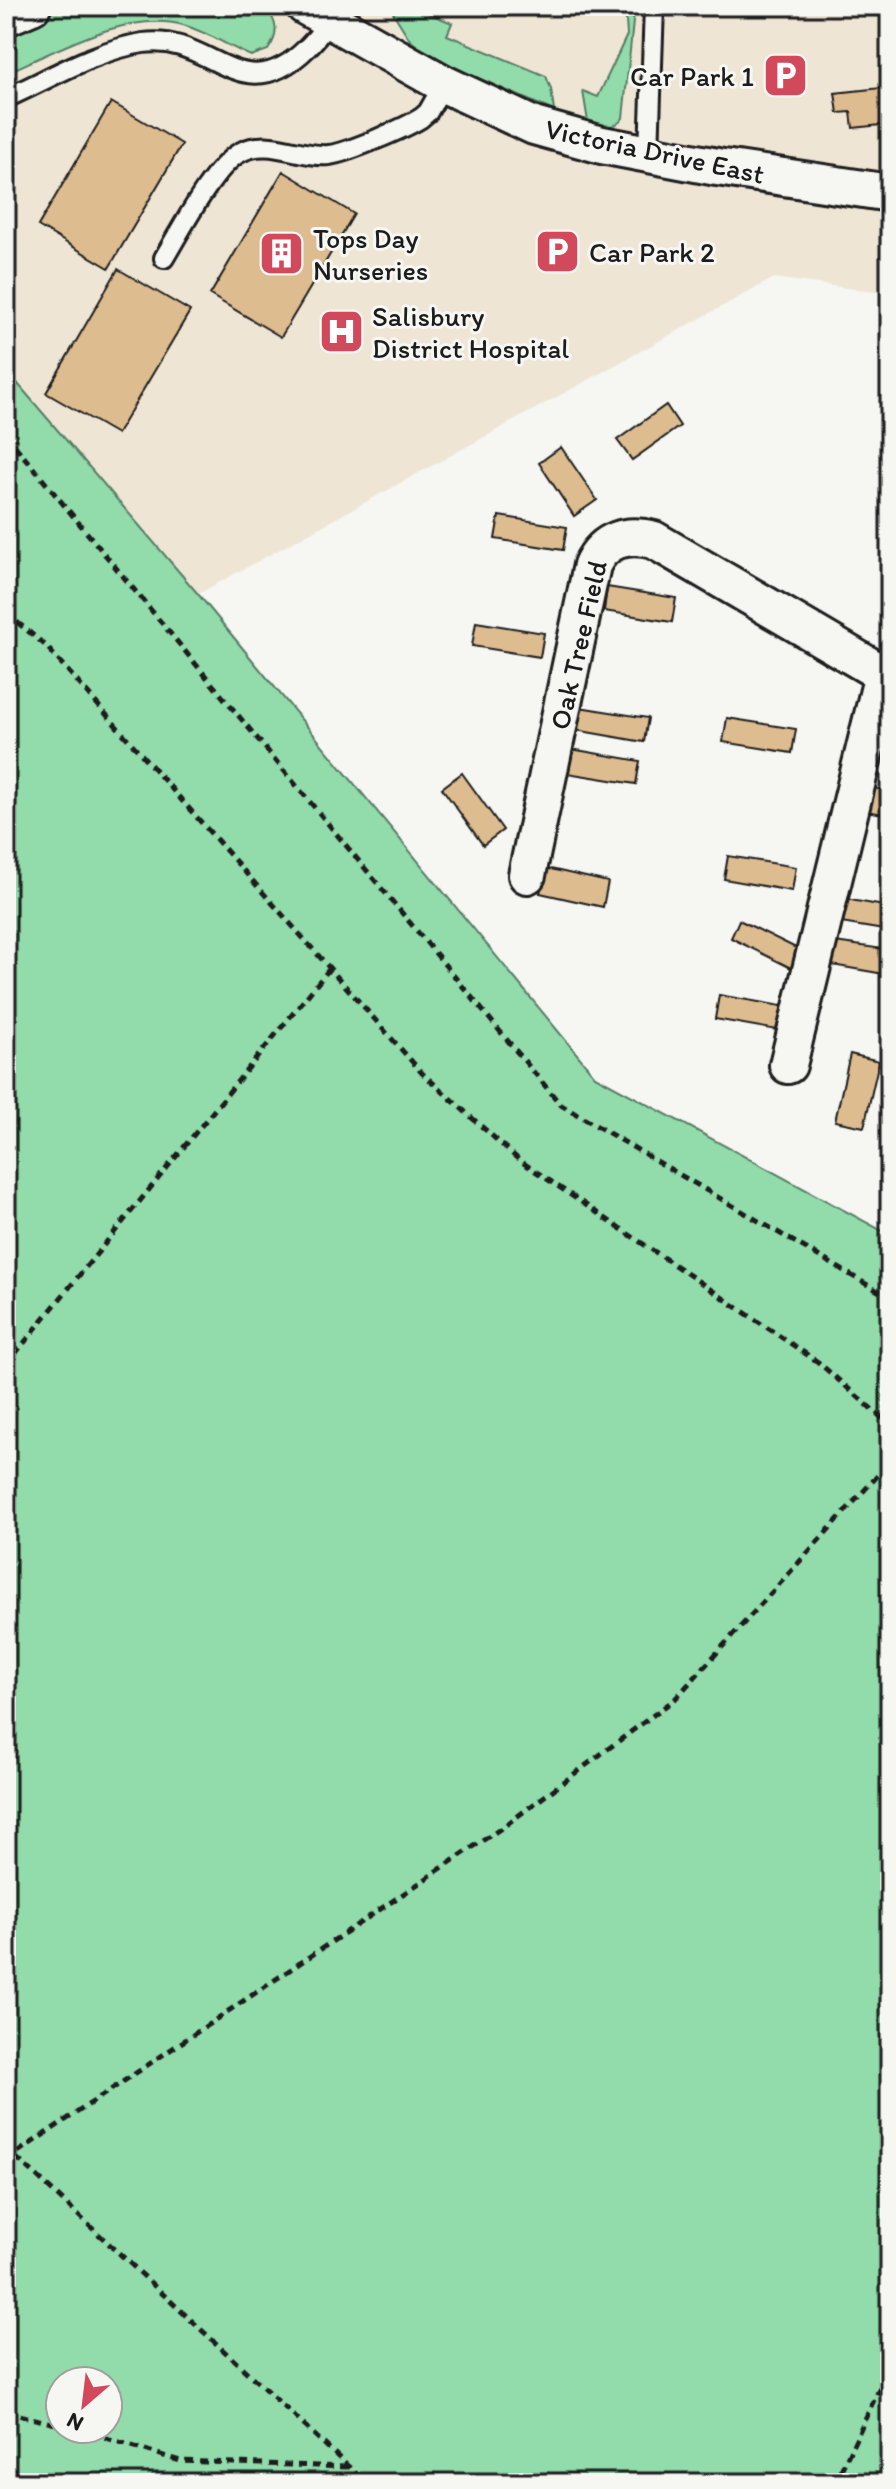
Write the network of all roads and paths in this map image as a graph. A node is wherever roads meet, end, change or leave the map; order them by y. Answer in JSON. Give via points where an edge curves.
{"nodes":[{"id":1,"x":32,"y":6,"type":"edge"},
{"id":2,"x":654,"y":6,"type":"edge"},
{"id":3,"x":321,"y":11,"type":"edge"},
{"id":4,"x":6,"y":17,"type":"edge"},
{"id":5,"x":444,"y":84,"type":"junction"},
{"id":6,"x":6,"y":98,"type":"edge"},
{"id":7,"x":649,"y":153,"type":"junction"},
{"id":8,"x":890,"y":193,"type":"edge"},
{"id":9,"x":164,"y":258,"type":"dead end"},
{"id":10,"x":6,"y":435,"type":"edge"},
{"id":11,"x":6,"y":613,"type":"edge"},
{"id":12,"x":887,"y":674,"type":"edge"},
{"id":13,"x":527,"y":875,"type":"dead end"},
{"id":14,"x":330,"y":968,"type":"junction"},
{"id":15,"x":788,"y":1065,"type":"dead end"},
{"id":16,"x":890,"y":1298,"type":"edge"},
{"id":17,"x":6,"y":1365,"type":"edge"},
{"id":18,"x":890,"y":1425,"type":"edge"},
{"id":19,"x":890,"y":1462,"type":"edge"},
{"id":20,"x":6,"y":2148,"type":"edge"},
{"id":21,"x":14,"y":2155,"type":"junction"},
{"id":22,"x":6,"y":2160,"type":"edge"},
{"id":23,"x":890,"y":2366,"type":"edge"},
{"id":24,"x":6,"y":2412,"type":"edge"},
{"id":25,"x":44,"y":2421,"type":"edge"},
{"id":26,"x":124,"y":2443,"type":"edge"},
{"id":27,"x":349,"y":2467,"type":"junction"},
{"id":28,"x":366,"y":2483,"type":"edge"},
{"id":29,"x":835,"y":2483,"type":"edge"}],
"edges":[{"from":1,"to":4,"type":"street"},
{"from":2,"to":7,"type":"lane"},
{"from":3,"to":5,"type":"street","name":"Victoria Drive East"},
{"from":3,"to":6,"type":"lane","via":[[298,57],[265,74],[236,72],[173,44],[142,43]]},
{"from":5,"to":7,"type":"street","name":"Victoria Drive East","via":[[534,126]]},
{"from":5,"to":9,"type":"lane","via":[[421,118],[349,149],[321,155],[260,146],[238,154],[214,180]]},
{"from":7,"to":8,"type":"street","name":"Victoria Drive East"},
{"from":10,"to":16,"type":"path","via":[[561,1105]]},
{"from":11,"to":14,"type":"path","via":[[45,645]]},
{"from":12,"to":13,"type":"street","name":"Oak Tree Field","via":[[654,540],[619,539],[600,549],[592,565]]},
{"from":12,"to":15,"type":"street"},
{"from":14,"to":17,"type":"path"},
{"from":14,"to":18,"type":"path","via":[[422,1073],[519,1160],[818,1362]]},
{"from":19,"to":21,"type":"path","via":[[675,1699],[503,1827]]},
{"from":20,"to":21,"type":"path"},
{"from":21,"to":22,"type":"path"},
{"from":21,"to":27,"type":"path"},
{"from":23,"to":29,"type":"path"},
{"from":24,"to":25,"type":"path"},
{"from":26,"to":27,"type":"path","via":[[180,2461]]},
{"from":27,"to":28,"type":"path"}]}
